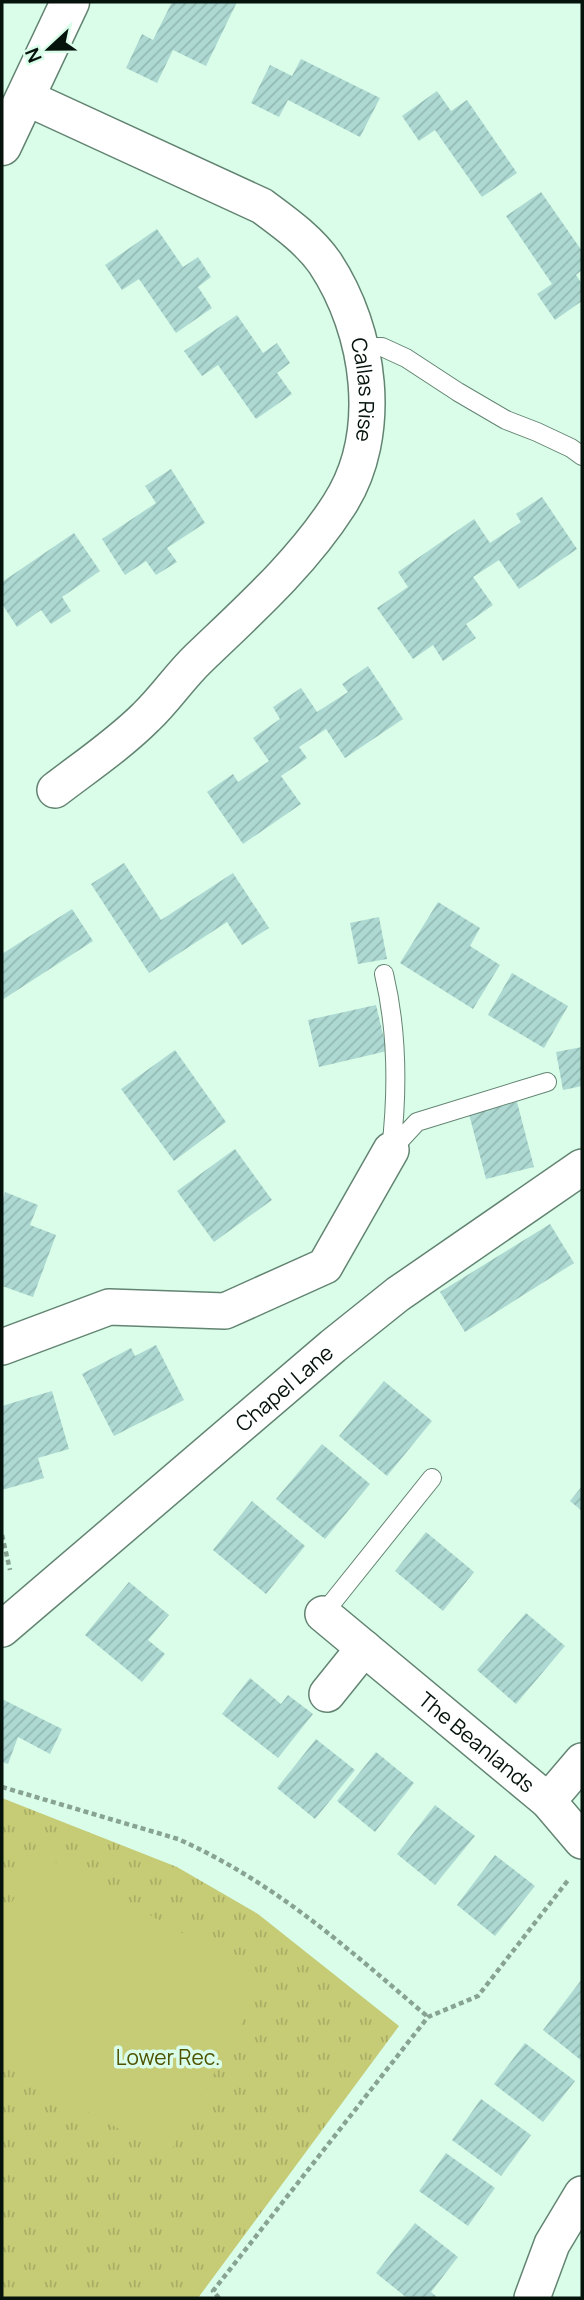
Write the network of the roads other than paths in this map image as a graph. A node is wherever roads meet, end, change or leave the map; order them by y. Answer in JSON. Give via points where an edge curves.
{"nodes":[{"id":1,"x":70,"y":2,"type":"edge"},
{"id":2,"x":25,"y":97,"type":"junction"},
{"id":3,"x":2,"y":146,"type":"edge"},
{"id":4,"x":362,"y":347,"type":"junction"},
{"id":5,"x":582,"y":456,"type":"edge"},
{"id":6,"x":55,"y":790,"type":"dead end"},
{"id":7,"x":384,"y":974,"type":"dead end"},
{"id":8,"x":547,"y":1082,"type":"dead end"},
{"id":9,"x":391,"y":1150,"type":"junction"},
{"id":10,"x":582,"y":1167,"type":"edge"},
{"id":11,"x":2,"y":1347,"type":"edge"},
{"id":12,"x":432,"y":1478,"type":"dead end"},
{"id":13,"x":323,"y":1614,"type":"joint"},
{"id":14,"x":2,"y":1629,"type":"edge"},
{"id":15,"x":364,"y":1648,"type":"junction"},
{"id":16,"x":327,"y":1694,"type":"dead end"},
{"id":17,"x":582,"y":1762,"type":"edge"},
{"id":18,"x":548,"y":1801,"type":"junction"},
{"id":19,"x":578,"y":1856,"type":"edge"},
{"id":20,"x":582,"y":2194,"type":"edge"},
{"id":21,"x":532,"y":2298,"type":"edge"}],
"edges":[{"from":1,"to":2,"type":"street"},
{"from":2,"to":3,"type":"street"},
{"from":2,"to":4,"type":"street","name":"Callas Rise","via":[[262,206],[297,232],[324,261],[344,295]]},
{"from":4,"to":5,"type":"lane","via":[[382,347],[406,358],[506,420]]},
{"from":4,"to":6,"type":"street","name":"Callas Rise","via":[[368,398],[360,461],[340,504],[303,552],[187,669],[146,718]]},
{"from":7,"to":9,"type":"lane","via":[[396,1042]]},
{"from":8,"to":9,"type":"lane","via":[[417,1122]]},
{"from":9,"to":11,"type":"street","via":[[325,1266],[226,1311],[109,1307]]},
{"from":10,"to":14,"type":"street","name":"Chapel Lane","via":[[398,1294]]},
{"from":12,"to":13,"type":"lane"},
{"from":13,"to":15,"type":"street","name":"The Beanlands"},
{"from":15,"to":16,"type":"street"},
{"from":15,"to":18,"type":"street","name":"The Beanlands"},
{"from":17,"to":18,"type":"street"},
{"from":18,"to":19,"type":"street","name":"The Beanlands"},
{"from":20,"to":21,"type":"street","via":[[552,2244]]}]}
